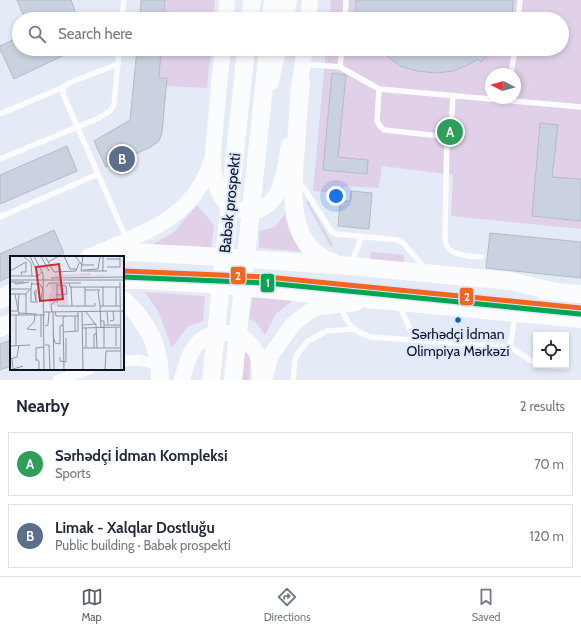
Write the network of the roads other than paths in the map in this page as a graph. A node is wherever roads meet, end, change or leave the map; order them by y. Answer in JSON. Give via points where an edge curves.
{"nodes":[{"id":1,"x":124,"y":0,"type":"edge"},
{"id":2,"x":227,"y":0,"type":"edge"},
{"id":3,"x":247,"y":0,"type":"edge"},
{"id":4,"x":252,"y":0,"type":"edge"},
{"id":5,"x":273,"y":0,"type":"edge"},
{"id":6,"x":289,"y":0,"type":"edge"},
{"id":7,"x":310,"y":0,"type":"edge"},
{"id":8,"x":346,"y":0,"type":"edge"},
{"id":9,"x":520,"y":0,"type":"edge"},
{"id":10,"x":123,"y":12,"type":"edge"},
{"id":11,"x":226,"y":12,"type":"edge"},
{"id":12,"x":246,"y":12,"type":"edge"},
{"id":13,"x":251,"y":12,"type":"edge"},
{"id":14,"x":272,"y":12,"type":"edge"},
{"id":15,"x":286,"y":12,"type":"edge"},
{"id":16,"x":309,"y":12,"type":"edge"},
{"id":17,"x":345,"y":12,"type":"edge"},
{"id":18,"x":519,"y":12,"type":"edge"},
{"id":19,"x":119,"y":56,"type":"edge"},
{"id":20,"x":222,"y":56,"type":"edge"},
{"id":21,"x":244,"y":56,"type":"edge"},
{"id":22,"x":267,"y":56,"type":"edge"},
{"id":23,"x":276,"y":56,"type":"edge"},
{"id":24,"x":304,"y":56,"type":"edge"},
{"id":25,"x":341,"y":56,"type":"edge"},
{"id":26,"x":514,"y":56,"type":"edge"},
{"id":27,"x":118,"y":64,"type":"junction"},
{"id":28,"x":340,"y":67,"type":"junction"},
{"id":29,"x":512,"y":68,"type":"edge"},
{"id":30,"x":301,"y":82,"type":"junction"},
{"id":31,"x":64,"y":86,"type":"junction"},
{"id":32,"x":379,"y":88,"type":"junction"},
{"id":33,"x":453,"y":96,"type":"junction"},
{"id":34,"x":485,"y":98,"type":"edge"},
{"id":35,"x":521,"y":101,"type":"edge"},
{"id":36,"x":579,"y":107,"type":"edge"},
{"id":37,"x":581,"y":112,"type":"edge"},
{"id":38,"x":0,"y":114,"type":"edge"},
{"id":39,"x":77,"y":127,"type":"junction"},
{"id":40,"x":447,"y":133,"type":"junction"},
{"id":41,"x":258,"y":140,"type":"junction"},
{"id":42,"x":0,"y":159,"type":"edge"},
{"id":43,"x":212,"y":159,"type":"junction"},
{"id":44,"x":98,"y":174,"type":"junction"},
{"id":45,"x":293,"y":179,"type":"junction"},
{"id":46,"x":0,"y":217,"type":"edge"},
{"id":47,"x":362,"y":236,"type":"junction"},
{"id":48,"x":127,"y":240,"type":"junction"},
{"id":49,"x":92,"y":256,"type":"edge"},
{"id":50,"x":98,"y":256,"type":"edge"},
{"id":51,"x":481,"y":257,"type":"dead end"},
{"id":52,"x":124,"y":262,"type":"edge"},
{"id":53,"x":350,"y":266,"type":"junction"},
{"id":54,"x":429,"y":273,"type":"junction"},
{"id":55,"x":124,"y":280,"type":"edge"},
{"id":56,"x":10,"y":290,"type":"edge"},
{"id":57,"x":556,"y":292,"type":"junction"},
{"id":58,"x":10,"y":294,"type":"edge"},
{"id":59,"x":581,"y":294,"type":"edge"},
{"id":60,"x":0,"y":295,"type":"edge"},
{"id":61,"x":10,"y":299,"type":"edge"},
{"id":62,"x":0,"y":300,"type":"edge"},
{"id":63,"x":124,"y":300,"type":"edge"},
{"id":64,"x":393,"y":301,"type":"junction"},
{"id":65,"x":0,"y":304,"type":"edge"},
{"id":66,"x":341,"y":304,"type":"junction"},
{"id":67,"x":515,"y":313,"type":"junction"},
{"id":68,"x":581,"y":319,"type":"edge"},
{"id":69,"x":354,"y":329,"type":"junction"},
{"id":70,"x":415,"y":340,"type":"junction"},
{"id":71,"x":510,"y":347,"type":"junction"},
{"id":72,"x":124,"y":361,"type":"edge"},
{"id":73,"x":533,"y":362,"type":"edge"},
{"id":74,"x":87,"y":370,"type":"edge"},
{"id":75,"x":159,"y":373,"type":"edge"},
{"id":76,"x":58,"y":380,"type":"edge"},
{"id":77,"x":182,"y":380,"type":"edge"},
{"id":78,"x":211,"y":380,"type":"edge"},
{"id":79,"x":233,"y":380,"type":"edge"},
{"id":80,"x":260,"y":380,"type":"edge"},
{"id":81,"x":264,"y":380,"type":"edge"},
{"id":82,"x":293,"y":380,"type":"edge"}],
"edges":[{"from":1,"to":10,"type":"lane"},
{"from":2,"to":11,"type":"main road"},
{"from":3,"to":12,"type":"main road"},
{"from":4,"to":13,"type":"main road"},
{"from":5,"to":14,"type":"main road"},
{"from":6,"to":15,"type":"main road"},
{"from":7,"to":16,"type":"main road"},
{"from":8,"to":17,"type":"lane"},
{"from":9,"to":18,"type":"lane"},
{"from":19,"to":27,"type":"lane"},
{"from":20,"to":43,"type":"main road","name":"Babək prospekti"},
{"from":21,"to":78,"type":"main road","name":"Babək prospekti"},
{"from":22,"to":41,"type":"main road","name":"Babək prospekti"},
{"from":23,"to":41,"type":"main road"},
{"from":24,"to":28,"type":"lane"},
{"from":24,"to":30,"type":"main road"},
{"from":25,"to":28,"type":"lane"},
{"from":26,"to":29,"type":"lane"},
{"from":27,"to":31,"type":"lane"},
{"from":27,"to":39,"type":"lane","via":[[114,105],[110,111]]},
{"from":28,"to":32,"type":"lane"},
{"from":30,"to":43,"type":"main road","via":[[284,176],[275,198],[267,206],[247,212],[228,205],[217,190]]},
{"from":30,"to":45,"type":"main road"},
{"from":31,"to":38,"type":"lane"},
{"from":31,"to":39,"type":"lane","via":[[63,94]]},
{"from":32,"to":33,"type":"lane"},
{"from":32,"to":40,"type":"lane","via":[[377,120],[384,130],[440,136]]},
{"from":33,"to":34,"type":"lane"},
{"from":33,"to":40,"type":"lane","via":[[451,128]]},
{"from":35,"to":36,"type":"lane"},
{"from":36,"to":37,"type":"lane"},
{"from":39,"to":42,"type":"lane"},
{"from":39,"to":44,"type":"lane"},
{"from":40,"to":51,"type":"lane","via":[[446,244],[449,249],[459,254]]},
{"from":41,"to":79,"type":"main road","name":"Babək prospekti"},
{"from":43,"to":48,"type":"main road","via":[[205,178],[186,205],[161,224]]},
{"from":44,"to":46,"type":"lane"},
{"from":44,"to":48,"type":"lane"},
{"from":45,"to":47,"type":"lane","via":[[304,188],[331,231],[336,234]]},
{"from":45,"to":53,"type":"main road","via":[[297,224],[309,246],[324,259]]},
{"from":47,"to":53,"type":"lane"},
{"from":47,"to":54,"type":"lane","via":[[398,240]]},
{"from":48,"to":49,"type":"main road"},
{"from":50,"to":53,"type":"main road","via":[[144,252]]},
{"from":52,"to":57,"type":"main road","via":[[205,263]]},
{"from":53,"to":54,"type":"main road"},
{"from":54,"to":57,"type":"main road","via":[[510,281]]},
{"from":55,"to":64,"type":"main road","via":[[208,284]]},
{"from":56,"to":60,"type":"street"},
{"from":57,"to":59,"type":"main road"},
{"from":58,"to":62,"type":"main road"},
{"from":61,"to":65,"type":"main road"},
{"from":63,"to":75,"type":"main road","via":[[143,322],[153,339]]},
{"from":64,"to":66,"type":"main road"},
{"from":64,"to":67,"type":"main road"},
{"from":64,"to":70,"type":"lane"},
{"from":66,"to":69,"type":"lane","via":[[346,320]]},
{"from":66,"to":81,"type":"main road","via":[[319,307],[293,324],[271,355]]},
{"from":67,"to":68,"type":"main road"},
{"from":67,"to":71,"type":"lane"},
{"from":69,"to":70,"type":"lane","via":[[364,335]]},
{"from":69,"to":82,"type":"lane","via":[[327,331],[308,341],[295,360]]},
{"from":70,"to":71,"type":"lane"},
{"from":71,"to":73,"type":"lane"},
{"from":72,"to":75,"type":"street","via":[[139,360]]},
{"from":74,"to":76,"type":"street"},
{"from":77,"to":80,"type":"main road","via":[[193,348],[202,339],[219,332],[242,337],[250,344],[260,364]]}]}
